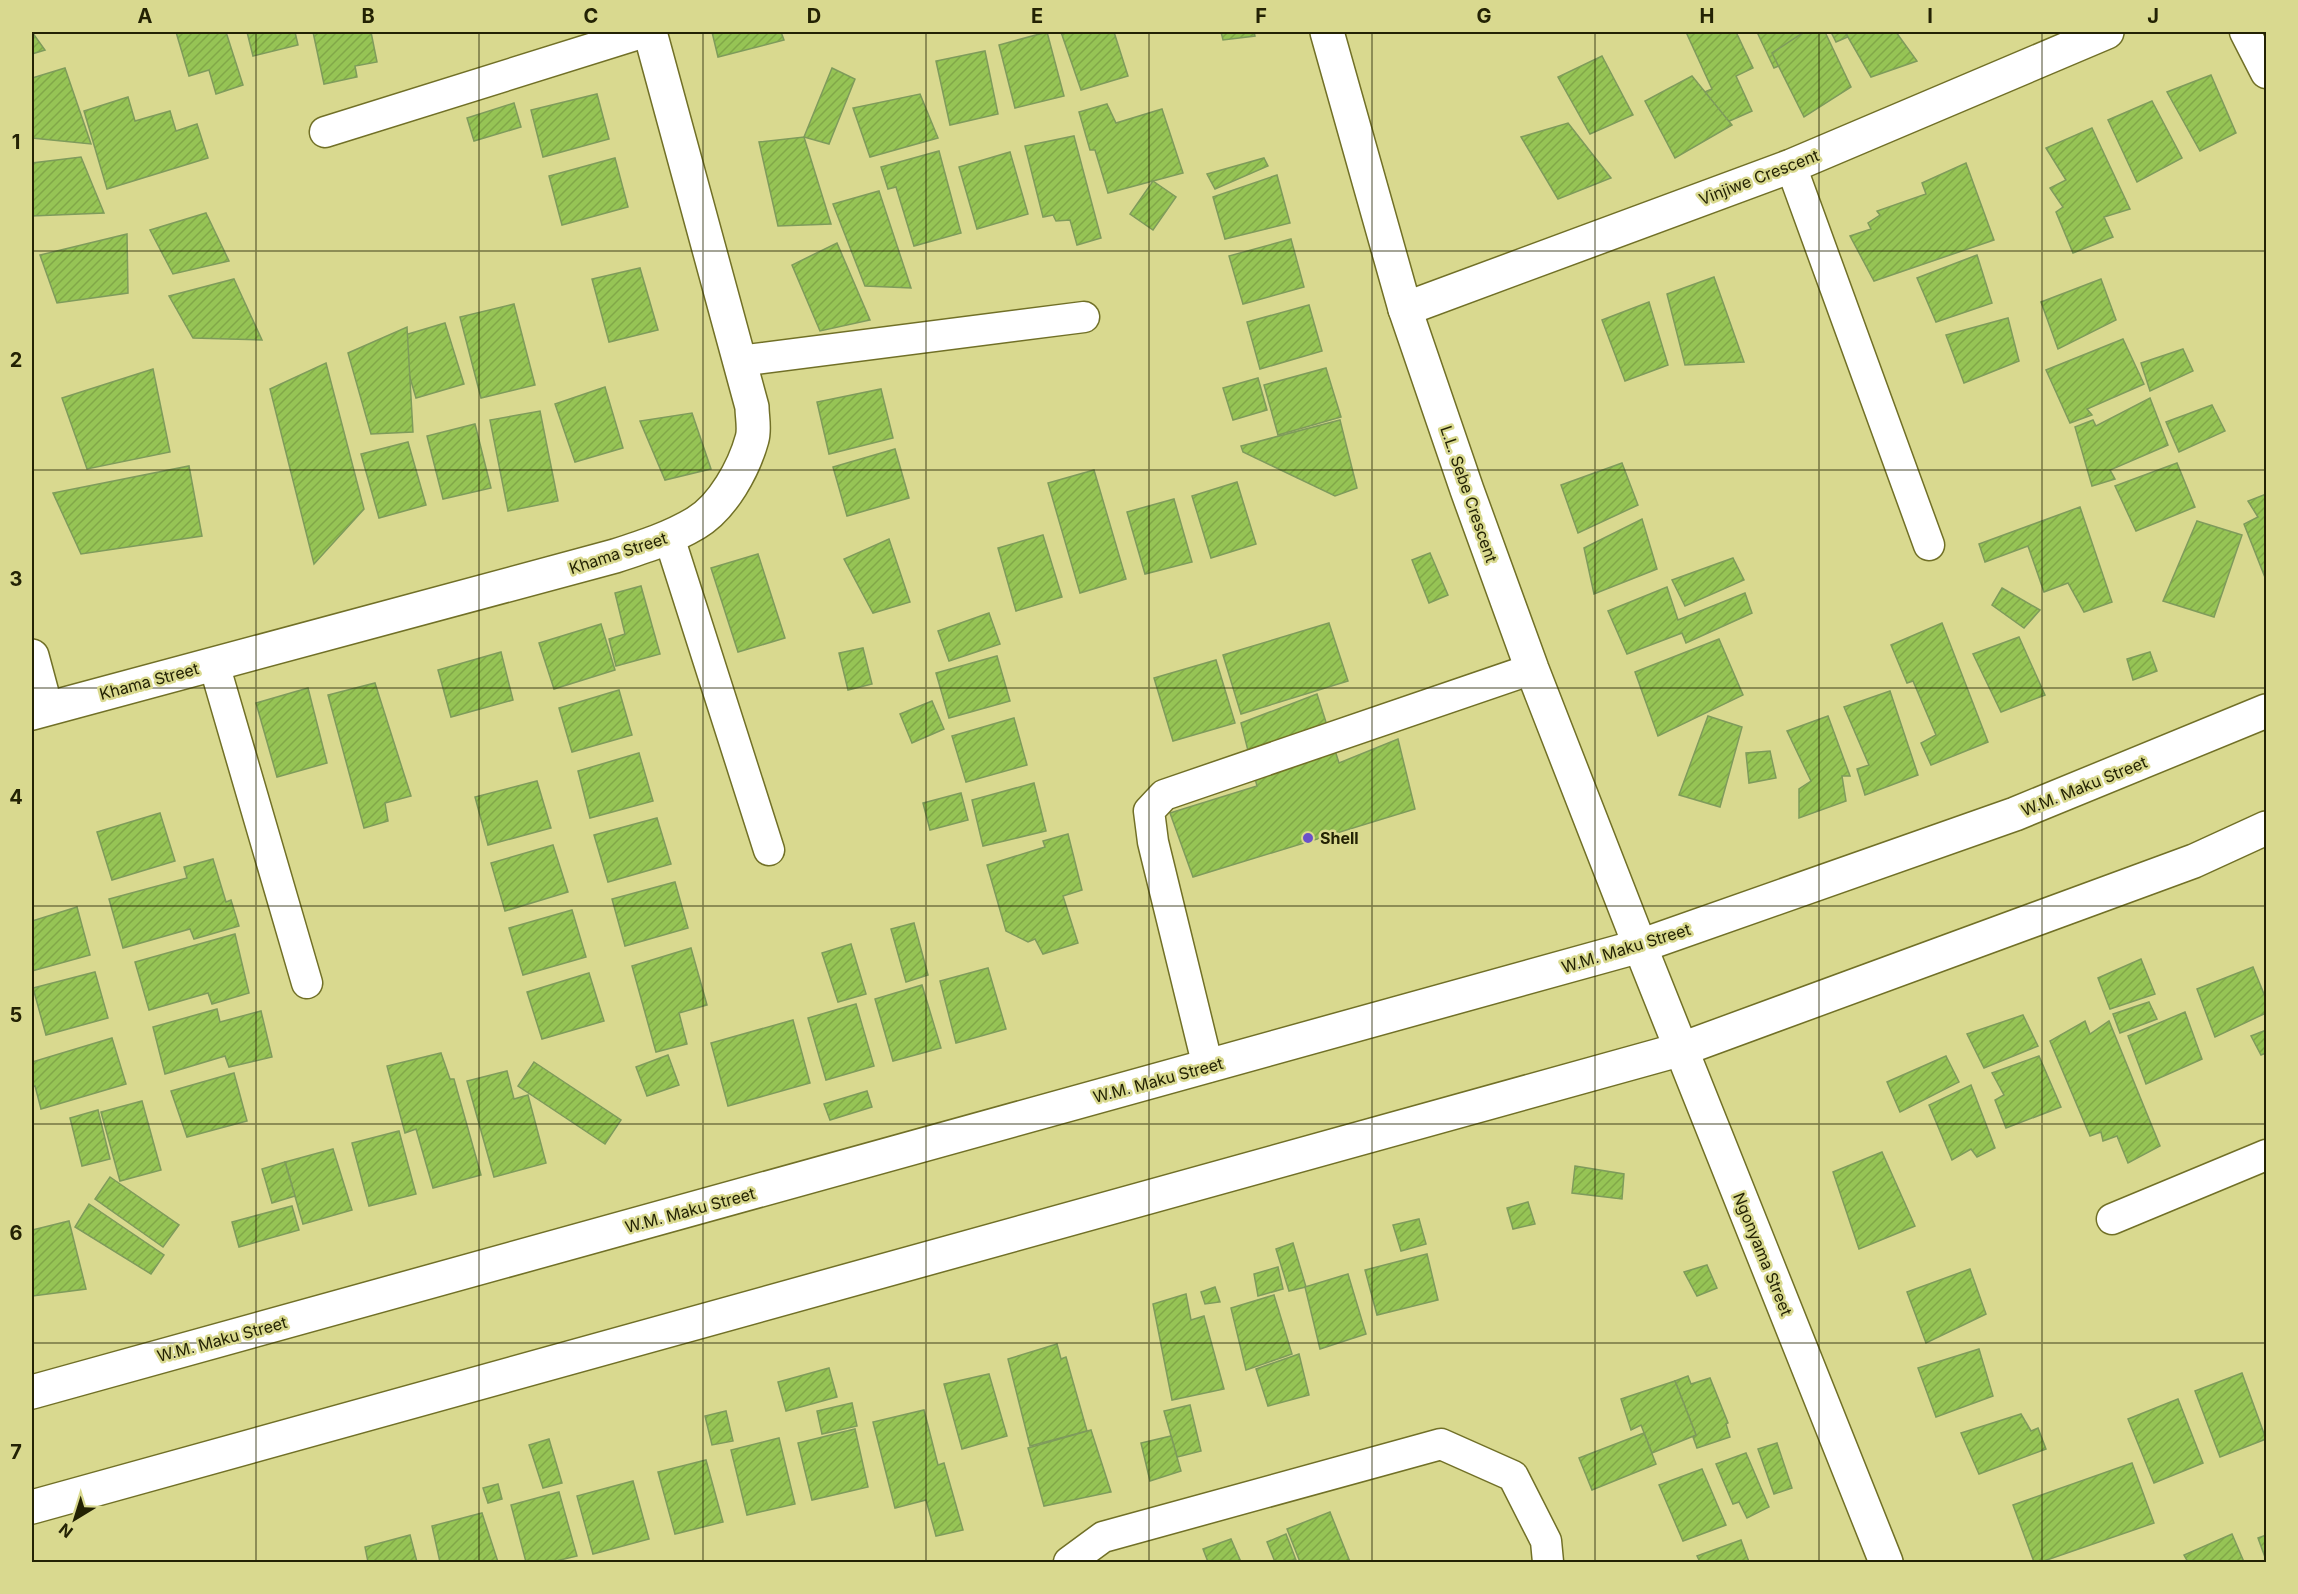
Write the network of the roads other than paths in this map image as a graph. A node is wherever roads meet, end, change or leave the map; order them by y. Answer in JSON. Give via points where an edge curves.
{"nodes":[{"id":1,"x":645,"y":32,"type":"edge"},
{"id":2,"x":650,"y":32,"type":"edge"},
{"id":3,"x":1327,"y":32,"type":"edge"},
{"id":4,"x":2245,"y":32,"type":"edge"},
{"id":5,"x":2094,"y":34,"type":"edge"},
{"id":6,"x":2266,"y":73,"type":"edge"},
{"id":7,"x":325,"y":132,"type":"dead end"},
{"id":8,"x":1791,"y":166,"type":"junction"},
{"id":9,"x":1405,"y":309,"type":"junction"},
{"id":10,"x":1084,"y":317,"type":"dead end"},
{"id":11,"x":740,"y":361,"type":"junction"},
{"id":12,"x":669,"y":537,"type":"junction"},
{"id":13,"x":1929,"y":545,"type":"dead end"},
{"id":14,"x":32,"y":656,"type":"edge"},
{"id":15,"x":214,"y":664,"type":"junction"},
{"id":16,"x":1532,"y":669,"type":"junction"},
{"id":17,"x":39,"y":711,"type":"edge"},
{"id":18,"x":2266,"y":711,"type":"edge"},
{"id":19,"x":2266,"y":828,"type":"edge"},
{"id":20,"x":769,"y":850,"type":"dead end"},
{"id":21,"x":1640,"y":946,"type":"junction"},
{"id":22,"x":307,"y":983,"type":"dead end"},
{"id":23,"x":1682,"y":1049,"type":"junction"},
{"id":24,"x":1208,"y":1067,"type":"junction"},
{"id":25,"x":2266,"y":1155,"type":"edge"},
{"id":26,"x":2112,"y":1219,"type":"dead end"},
{"id":27,"x":32,"y":1392,"type":"edge"},
{"id":28,"x":32,"y":1507,"type":"edge"},
{"id":29,"x":1069,"y":1563,"type":"edge"},
{"id":30,"x":1548,"y":1563,"type":"edge"},
{"id":31,"x":1886,"y":1563,"type":"edge"}],
"edges":[{"from":1,"to":7,"type":"lane"},
{"from":2,"to":11,"type":"street","name":"Khama Street"},
{"from":3,"to":9,"type":"street","name":"L.L. Sebe Crescent"},
{"from":4,"to":6,"type":"lane"},
{"from":5,"to":8,"type":"street","name":"Vinjiwe Crescent"},
{"from":8,"to":9,"type":"street","name":"Vinjiwe Crescent"},
{"from":8,"to":13,"type":"lane"},
{"from":9,"to":16,"type":"street","name":"L.L. Sebe Crescent"},
{"from":10,"to":11,"type":"lane"},
{"from":11,"to":12,"type":"street","name":"Khama Street","via":[[752,407],[753,437],[724,496],[699,521]]},
{"from":12,"to":15,"type":"street","name":"Khama Street","via":[[615,556]]},
{"from":12,"to":20,"type":"lane"},
{"from":14,"to":17,"type":"street"},
{"from":15,"to":17,"type":"street","name":"Khama Street"},
{"from":15,"to":22,"type":"lane"},
{"from":16,"to":21,"type":"street","name":"L.L. Sebe Crescent"},
{"from":16,"to":24,"type":"lane","via":[[1164,795],[1149,811],[1153,842]]},
{"from":18,"to":21,"type":"street","name":"W.M. Maku Street","via":[[2014,814]]},
{"from":19,"to":23,"type":"street","via":[[2194,861]]},
{"from":21,"to":23,"type":"street","name":"Ngonyama Street"},
{"from":21,"to":24,"type":"street","name":"W.M. Maku Street"},
{"from":23,"to":28,"type":"street"},
{"from":23,"to":31,"type":"street","name":"Ngonyama Street"},
{"from":24,"to":27,"type":"street","name":"W.M. Maku Street"},
{"from":25,"to":26,"type":"lane"},
{"from":29,"to":30,"type":"lane","via":[[1103,1537],[1441,1444],[1513,1476],[1546,1541]]}]}
